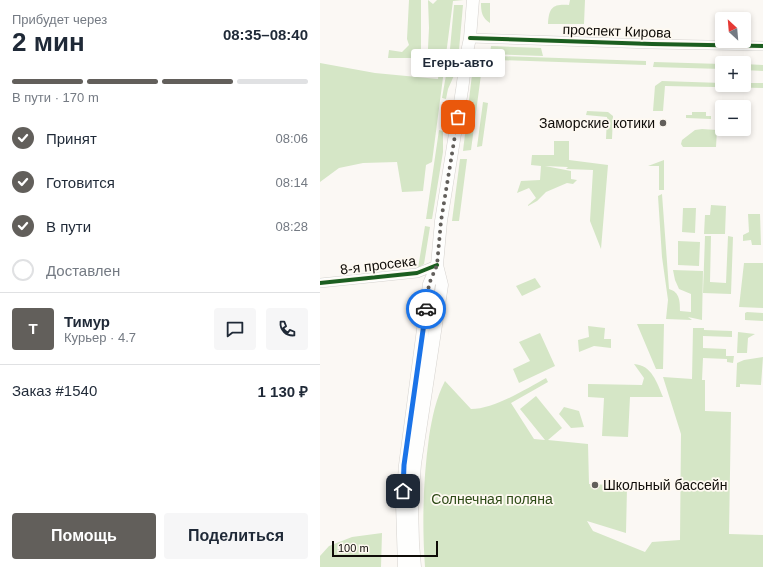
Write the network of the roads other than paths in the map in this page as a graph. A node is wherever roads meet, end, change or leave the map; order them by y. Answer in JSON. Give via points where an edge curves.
{"nodes":[{"id":1,"x":473,"y":0,"type":"edge"},
{"id":2,"x":470,"y":38,"type":"junction"},
{"id":3,"x":763,"y":46,"type":"edge"},
{"id":4,"x":437,"y":265,"type":"junction"},
{"id":5,"x":320,"y":283,"type":"edge"},
{"id":6,"x":404,"y":567,"type":"edge"},
{"id":7,"x":415,"y":567,"type":"edge"}],
"edges":[{"from":1,"to":2,"type":"main road"},
{"from":2,"to":3,"type":"street","name":"проспект Кирова"},
{"from":2,"to":4,"type":"main road","via":[[441,221]]},
{"from":4,"to":5,"type":"street","name":"8-я просека","via":[[417,273]]},
{"from":4,"to":6,"type":"main road","via":[[429,284],[404,465]]},
{"from":4,"to":7,"type":"main road","via":[[442,285],[412,502]]}]}
